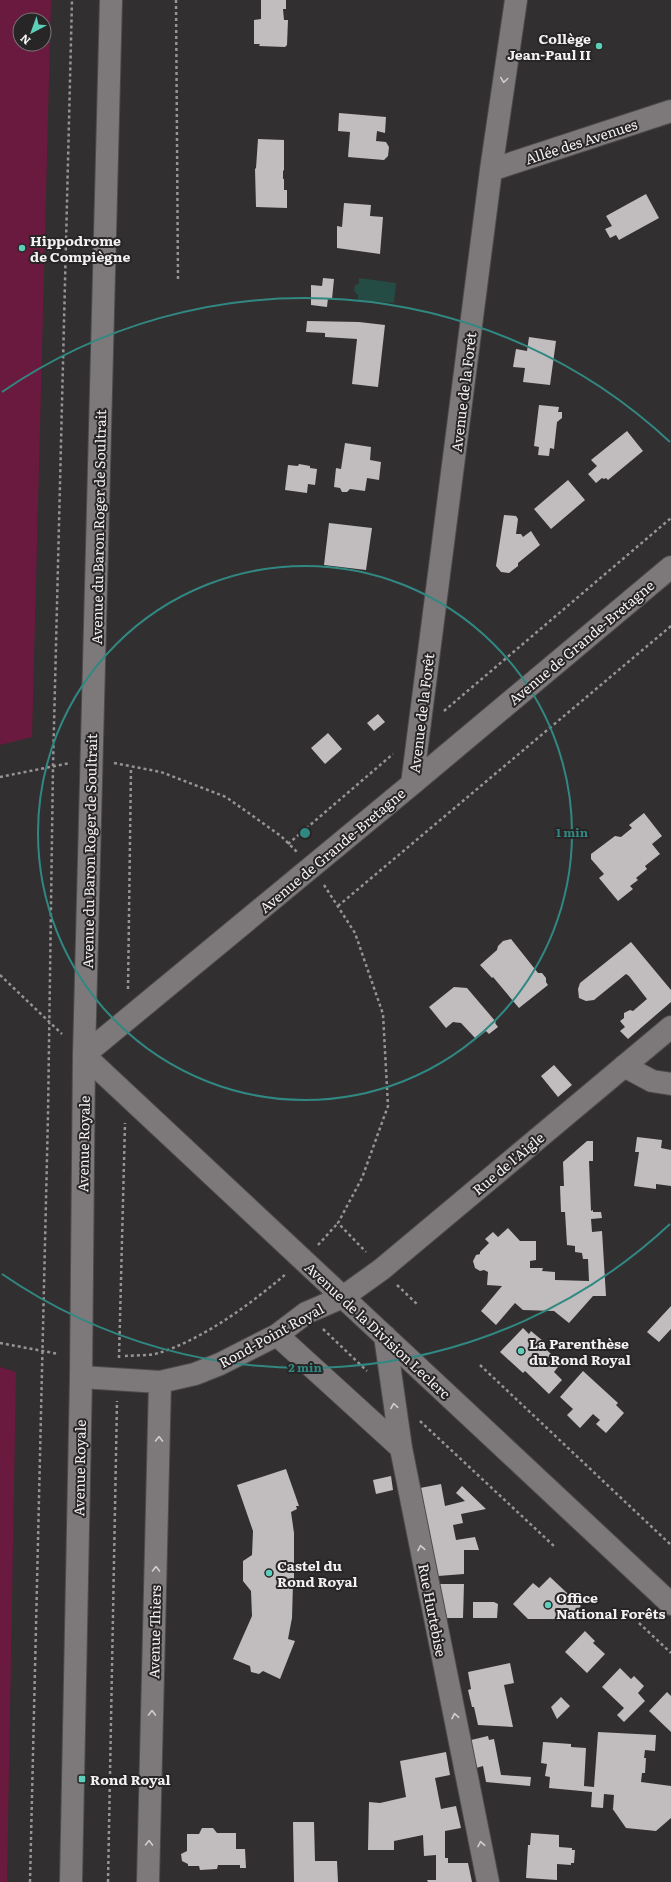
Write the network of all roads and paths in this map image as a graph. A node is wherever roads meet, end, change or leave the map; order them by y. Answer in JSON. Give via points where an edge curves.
{"nodes":[{"id":1,"x":72,"y":0,"type":"edge"},
{"id":2,"x":111,"y":0,"type":"edge"},
{"id":3,"x":176,"y":0,"type":"edge"},
{"id":4,"x":516,"y":0,"type":"edge"},
{"id":5,"x":671,"y":111,"type":"edge"},
{"id":6,"x":491,"y":170,"type":"junction"},
{"id":7,"x":178,"y":282,"type":"dead end"},
{"id":8,"x":671,"y":518,"type":"edge"},
{"id":9,"x":671,"y":567,"type":"edge"},
{"id":10,"x":671,"y":626,"type":"edge"},
{"id":11,"x":419,"y":732,"type":"junction"},
{"id":12,"x":92,"y":759,"type":"junction"},
{"id":13,"x":53,"y":766,"type":"junction"},
{"id":14,"x":131,"y":767,"type":"junction"},
{"id":15,"x":0,"y":777,"type":"edge"},
{"id":16,"x":412,"y":784,"type":"junction"},
{"id":17,"x":288,"y":844,"type":"junction"},
{"id":18,"x":312,"y":867,"type":"junction"},
{"id":19,"x":338,"y":906,"type":"junction"},
{"id":20,"x":0,"y":975,"type":"edge"},
{"id":21,"x":128,"y":992,"type":"dead end"},
{"id":22,"x":50,"y":1022,"type":"junction"},
{"id":23,"x":671,"y":1027,"type":"edge"},
{"id":24,"x":84,"y":1055,"type":"junction"},
{"id":25,"x":624,"y":1066,"type":"junction"},
{"id":26,"x":671,"y":1084,"type":"edge"},
{"id":27,"x":125,"y":1116,"type":"dead end"},
{"id":28,"x":338,"y":1223,"type":"junction"},
{"id":29,"x":303,"y":1260,"type":"junction"},
{"id":30,"x":382,"y":1269,"type":"junction"},
{"id":31,"x":343,"y":1297,"type":"junction"},
{"id":32,"x":418,"y":1305,"type":"dead end"},
{"id":33,"x":306,"y":1313,"type":"junction"},
{"id":34,"x":277,"y":1334,"type":"junction"},
{"id":35,"x":385,"y":1336,"type":"junction"},
{"id":36,"x":0,"y":1343,"type":"edge"},
{"id":37,"x":42,"y":1351,"type":"junction"},
{"id":38,"x":119,"y":1356,"type":"junction"},
{"id":39,"x":480,"y":1365,"type":"dead end"},
{"id":40,"x":81,"y":1367,"type":"junction"},
{"id":41,"x":118,"y":1380,"type":"junction"},
{"id":42,"x":160,"y":1382,"type":"junction"},
{"id":43,"x":392,"y":1396,"type":"junction"},
{"id":44,"x":401,"y":1448,"type":"junction"},
{"id":45,"x":671,"y":1545,"type":"edge"},
{"id":46,"x":555,"y":1547,"type":"dead end"},
{"id":47,"x":671,"y":1604,"type":"edge"},
{"id":48,"x":639,"y":1623,"type":"dead end"},
{"id":49,"x":671,"y":1653,"type":"edge"},
{"id":50,"x":30,"y":1882,"type":"edge"},
{"id":51,"x":71,"y":1882,"type":"edge"},
{"id":52,"x":108,"y":1882,"type":"edge"},
{"id":53,"x":148,"y":1882,"type":"edge"},
{"id":54,"x":488,"y":1882,"type":"edge"}],
"edges":[{"from":1,"to":13,"type":"path"},
{"from":2,"to":12,"type":"street","name":"Avenue du Baron Roger de Soultrait"},
{"from":3,"to":7,"type":"path"},
{"from":4,"to":6,"type":"street","name":"Avenue de la Forêt","one_way":true},
{"from":5,"to":6,"type":"street","name":"Allée des Avenues"},
{"from":6,"to":11,"type":"street","name":"Avenue de la Forêt"},
{"from":8,"to":11,"type":"path"},
{"from":9,"to":16,"type":"street","name":"Avenue de Grande-Bretagne"},
{"from":10,"to":19,"type":"path"},
{"from":11,"to":16,"type":"street","name":"Avenue de la Forêt"},
{"from":11,"to":17,"type":"path"},
{"from":12,"to":13,"type":"path"},
{"from":12,"to":14,"type":"path"},
{"from":12,"to":24,"type":"street","name":"Avenue du Baron Roger de Soultrait"},
{"from":13,"to":15,"type":"path"},
{"from":13,"to":22,"type":"path"},
{"from":14,"to":17,"type":"path","via":[[161,772],[226,797],[281,836]]},
{"from":14,"to":21,"type":"path"},
{"from":16,"to":18,"type":"street","name":"Avenue de Grande-Bretagne"},
{"from":17,"to":18,"type":"path"},
{"from":18,"to":19,"type":"path"},
{"from":18,"to":24,"type":"street","name":"Avenue de Grande-Bretagne"},
{"from":19,"to":28,"type":"path","via":[[355,933],[383,1014],[388,1106],[362,1178]]},
{"from":20,"to":22,"type":"path"},
{"from":22,"to":24,"type":"path"},
{"from":22,"to":37,"type":"path"},
{"from":23,"to":25,"type":"street","name":"Rue de l'Aigle"},
{"from":24,"to":29,"type":"street","name":"Avenue de la Division Leclerc"},
{"from":24,"to":40,"type":"street","name":"Avenue Royale"},
{"from":25,"to":26,"type":"street","via":[[652,1081]]},
{"from":25,"to":30,"type":"street","name":"Rue de l'Aigle"},
{"from":27,"to":38,"type":"path"},
{"from":28,"to":29,"type":"path"},
{"from":28,"to":30,"type":"path"},
{"from":29,"to":31,"type":"street","name":"Avenue de la Division Leclerc"},
{"from":29,"to":38,"type":"path","via":[[272,1286],[202,1335],[157,1354]]},
{"from":30,"to":31,"type":"street","name":"Rue de l'Aigle"},
{"from":30,"to":32,"type":"path"},
{"from":31,"to":33,"type":"street","name":"Rond-Point Royal"},
{"from":31,"to":35,"type":"street","name":"Avenue de la Division Leclerc"},
{"from":33,"to":34,"type":"street","name":"Rond-Point Royal"},
{"from":33,"to":43,"type":"path"},
{"from":34,"to":42,"type":"street","name":"Rond-Point Royal","via":[[220,1364],[195,1374]]},
{"from":34,"to":44,"type":"street"},
{"from":35,"to":43,"type":"street","name":"Rue Hurtebise"},
{"from":35,"to":47,"type":"street","name":"Avenue de la Division Leclerc"},
{"from":36,"to":37,"type":"path"},
{"from":37,"to":40,"type":"path"},
{"from":37,"to":50,"type":"path"},
{"from":38,"to":40,"type":"path"},
{"from":38,"to":41,"type":"path"},
{"from":39,"to":45,"type":"path"},
{"from":40,"to":41,"type":"street","name":"Rond-Point Royal"},
{"from":40,"to":51,"type":"street","name":"Avenue Royale"},
{"from":41,"to":42,"type":"street","name":"Rond-Point Royal"},
{"from":41,"to":52,"type":"path"},
{"from":53,"to":42,"type":"street","name":"Avenue Thiers","one_way":true},
{"from":44,"to":43,"type":"street","name":"Rue Hurtebise","one_way":true},
{"from":43,"to":46,"type":"path"},
{"from":54,"to":44,"type":"street","name":"Rue Hurtebise","one_way":true},
{"from":48,"to":49,"type":"path"}]}
